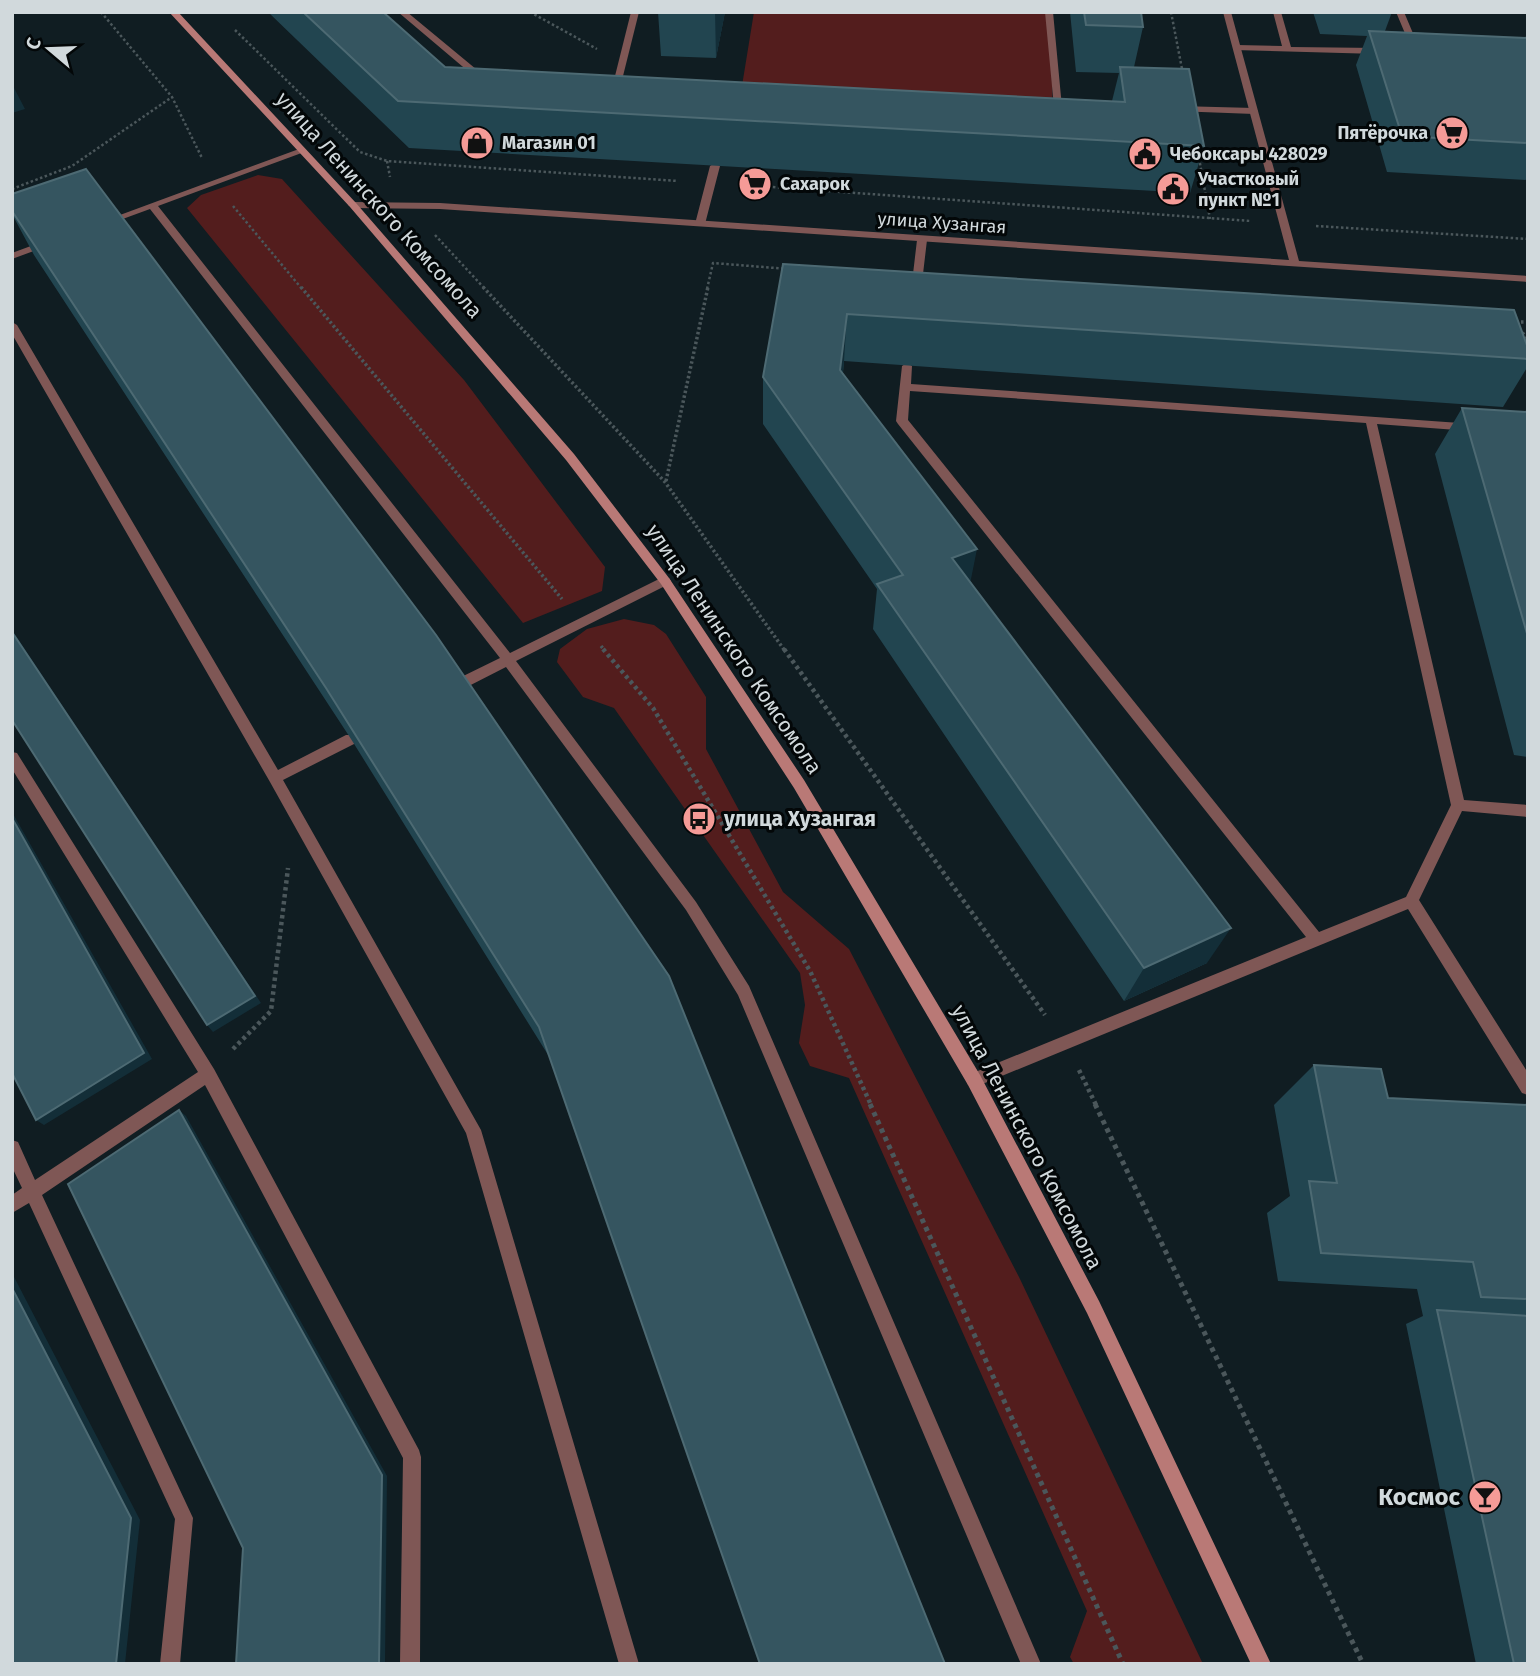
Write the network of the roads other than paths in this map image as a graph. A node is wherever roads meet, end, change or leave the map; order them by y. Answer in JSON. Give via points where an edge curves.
{"nodes":[{"id":1,"x":173,"y":12,"type":"edge"},
{"id":2,"x":402,"y":12,"type":"edge"},
{"id":3,"x":635,"y":12,"type":"edge"},
{"id":4,"x":1049,"y":12,"type":"edge"},
{"id":5,"x":1227,"y":12,"type":"edge"},
{"id":6,"x":1277,"y":12,"type":"edge"},
{"id":7,"x":1400,"y":12,"type":"edge"},
{"id":8,"x":1237,"y":48,"type":"junction"},
{"id":9,"x":1287,"y":49,"type":"junction"},
{"id":10,"x":1391,"y":52,"type":"edge"},
{"id":11,"x":1404,"y":52,"type":"edge"},
{"id":12,"x":496,"y":90,"type":"edge"},
{"id":13,"x":601,"y":96,"type":"edge"},
{"id":14,"x":614,"y":97,"type":"junction"},
{"id":15,"x":627,"y":98,"type":"edge"},
{"id":16,"x":1058,"y":104,"type":"junction"},
{"id":17,"x":1071,"y":104,"type":"edge"},
{"id":18,"x":1163,"y":108,"type":"edge"},
{"id":19,"x":1254,"y":111,"type":"junction"},
{"id":20,"x":1046,"y":122,"type":"edge"},
{"id":21,"x":302,"y":151,"type":"junction"},
{"id":22,"x":715,"y":166,"type":"edge"},
{"id":23,"x":152,"y":205,"type":"junction"},
{"id":24,"x":354,"y":205,"type":"junction"},
{"id":25,"x":101,"y":223,"type":"edge"},
{"id":26,"x":700,"y":224,"type":"junction"},
{"id":27,"x":63,"y":237,"type":"edge"},
{"id":28,"x":922,"y":240,"type":"junction"},
{"id":29,"x":12,"y":256,"type":"edge"},
{"id":30,"x":1295,"y":264,"type":"junction"},
{"id":31,"x":1528,"y":279,"type":"edge"},
{"id":32,"x":915,"y":306,"type":"edge"},
{"id":33,"x":12,"y":325,"type":"edge"},
{"id":34,"x":907,"y":366,"type":"edge"},
{"id":35,"x":905,"y":387,"type":"junction"},
{"id":36,"x":1371,"y":420,"type":"junction"},
{"id":37,"x":1489,"y":428,"type":"edge"},
{"id":38,"x":665,"y":581,"type":"junction"},
{"id":39,"x":508,"y":660,"type":"junction"},
{"id":40,"x":454,"y":687,"type":"edge"},
{"id":41,"x":351,"y":739,"type":"edge"},
{"id":42,"x":12,"y":757,"type":"edge"},
{"id":43,"x":275,"y":778,"type":"junction"},
{"id":44,"x":1458,"y":805,"type":"junction"},
{"id":45,"x":1528,"y":811,"type":"edge"},
{"id":46,"x":1411,"y":901,"type":"junction"},
{"id":47,"x":1317,"y":940,"type":"junction"},
{"id":48,"x":208,"y":1074,"type":"junction"},
{"id":49,"x":974,"y":1080,"type":"junction"},
{"id":50,"x":1528,"y":1088,"type":"edge"},
{"id":51,"x":12,"y":1148,"type":"edge"},
{"id":52,"x":33,"y":1191,"type":"junction"},
{"id":53,"x":12,"y":1205,"type":"edge"},
{"id":54,"x":170,"y":1664,"type":"edge"},
{"id":55,"x":410,"y":1664,"type":"edge"},
{"id":56,"x":629,"y":1664,"type":"edge"},
{"id":57,"x":1031,"y":1664,"type":"edge"},
{"id":58,"x":1261,"y":1664,"type":"edge"}],
"edges":[{"from":1,"to":21,"type":"main road","name":"улица Ленинского Комсомола"},
{"from":2,"to":12,"type":"street"},
{"from":3,"to":14,"type":"street"},
{"from":4,"to":16,"type":"street"},
{"from":5,"to":8,"type":"street"},
{"from":6,"to":9,"type":"street"},
{"from":7,"to":11,"type":"street","via":[[1417,52]]},
{"from":8,"to":9,"type":"street"},
{"from":8,"to":19,"type":"street"},
{"from":9,"to":10,"type":"street"},
{"from":13,"to":14,"type":"street"},
{"from":14,"to":15,"type":"street"},
{"from":16,"to":17,"type":"street"},
{"from":16,"to":20,"type":"street","via":[[1060,122]]},
{"from":18,"to":19,"type":"street"},
{"from":19,"to":30,"type":"street"},
{"from":21,"to":23,"type":"street"},
{"from":21,"to":24,"type":"main road","name":"улица Ленинского Комсомола"},
{"from":22,"to":26,"type":"street"},
{"from":23,"to":25,"type":"street"},
{"from":23,"to":39,"type":"street"},
{"from":24,"to":26,"type":"street","name":"улица Хузангая","via":[[407,204]]},
{"from":24,"to":38,"type":"main road","name":"улица Ленинского Комсомола","via":[[570,457]]},
{"from":26,"to":28,"type":"street","name":"улица Хузангая"},
{"from":27,"to":29,"type":"street"},
{"from":28,"to":30,"type":"street","name":"улица Хузангая"},
{"from":28,"to":32,"type":"street"},
{"from":30,"to":31,"type":"street","name":"улица Хузангая"},
{"from":33,"to":43,"type":"street"},
{"from":34,"to":35,"type":"street"},
{"from":35,"to":36,"type":"street"},
{"from":35,"to":47,"type":"street","via":[[902,421]]},
{"from":36,"to":37,"type":"street"},
{"from":36,"to":44,"type":"street"},
{"from":38,"to":39,"type":"street"},
{"from":38,"to":49,"type":"main road","name":"улица Ленинского Комсомола","via":[[799,784]]},
{"from":39,"to":40,"type":"street"},
{"from":39,"to":57,"type":"street","via":[[691,906],[744,991]]},
{"from":41,"to":43,"type":"street"},
{"from":42,"to":48,"type":"street"},
{"from":43,"to":56,"type":"street","via":[[473,1130]]},
{"from":44,"to":45,"type":"street"},
{"from":44,"to":46,"type":"street"},
{"from":46,"to":47,"type":"street"},
{"from":46,"to":50,"type":"street"},
{"from":47,"to":49,"type":"street"},
{"from":48,"to":52,"type":"street"},
{"from":48,"to":55,"type":"street","via":[[412,1457]]},
{"from":49,"to":58,"type":"main road","name":"улица Ленинского Комсомола","via":[[1093,1307]]},
{"from":51,"to":52,"type":"street"},
{"from":52,"to":53,"type":"street"},
{"from":52,"to":54,"type":"street","via":[[184,1518]]}]}
